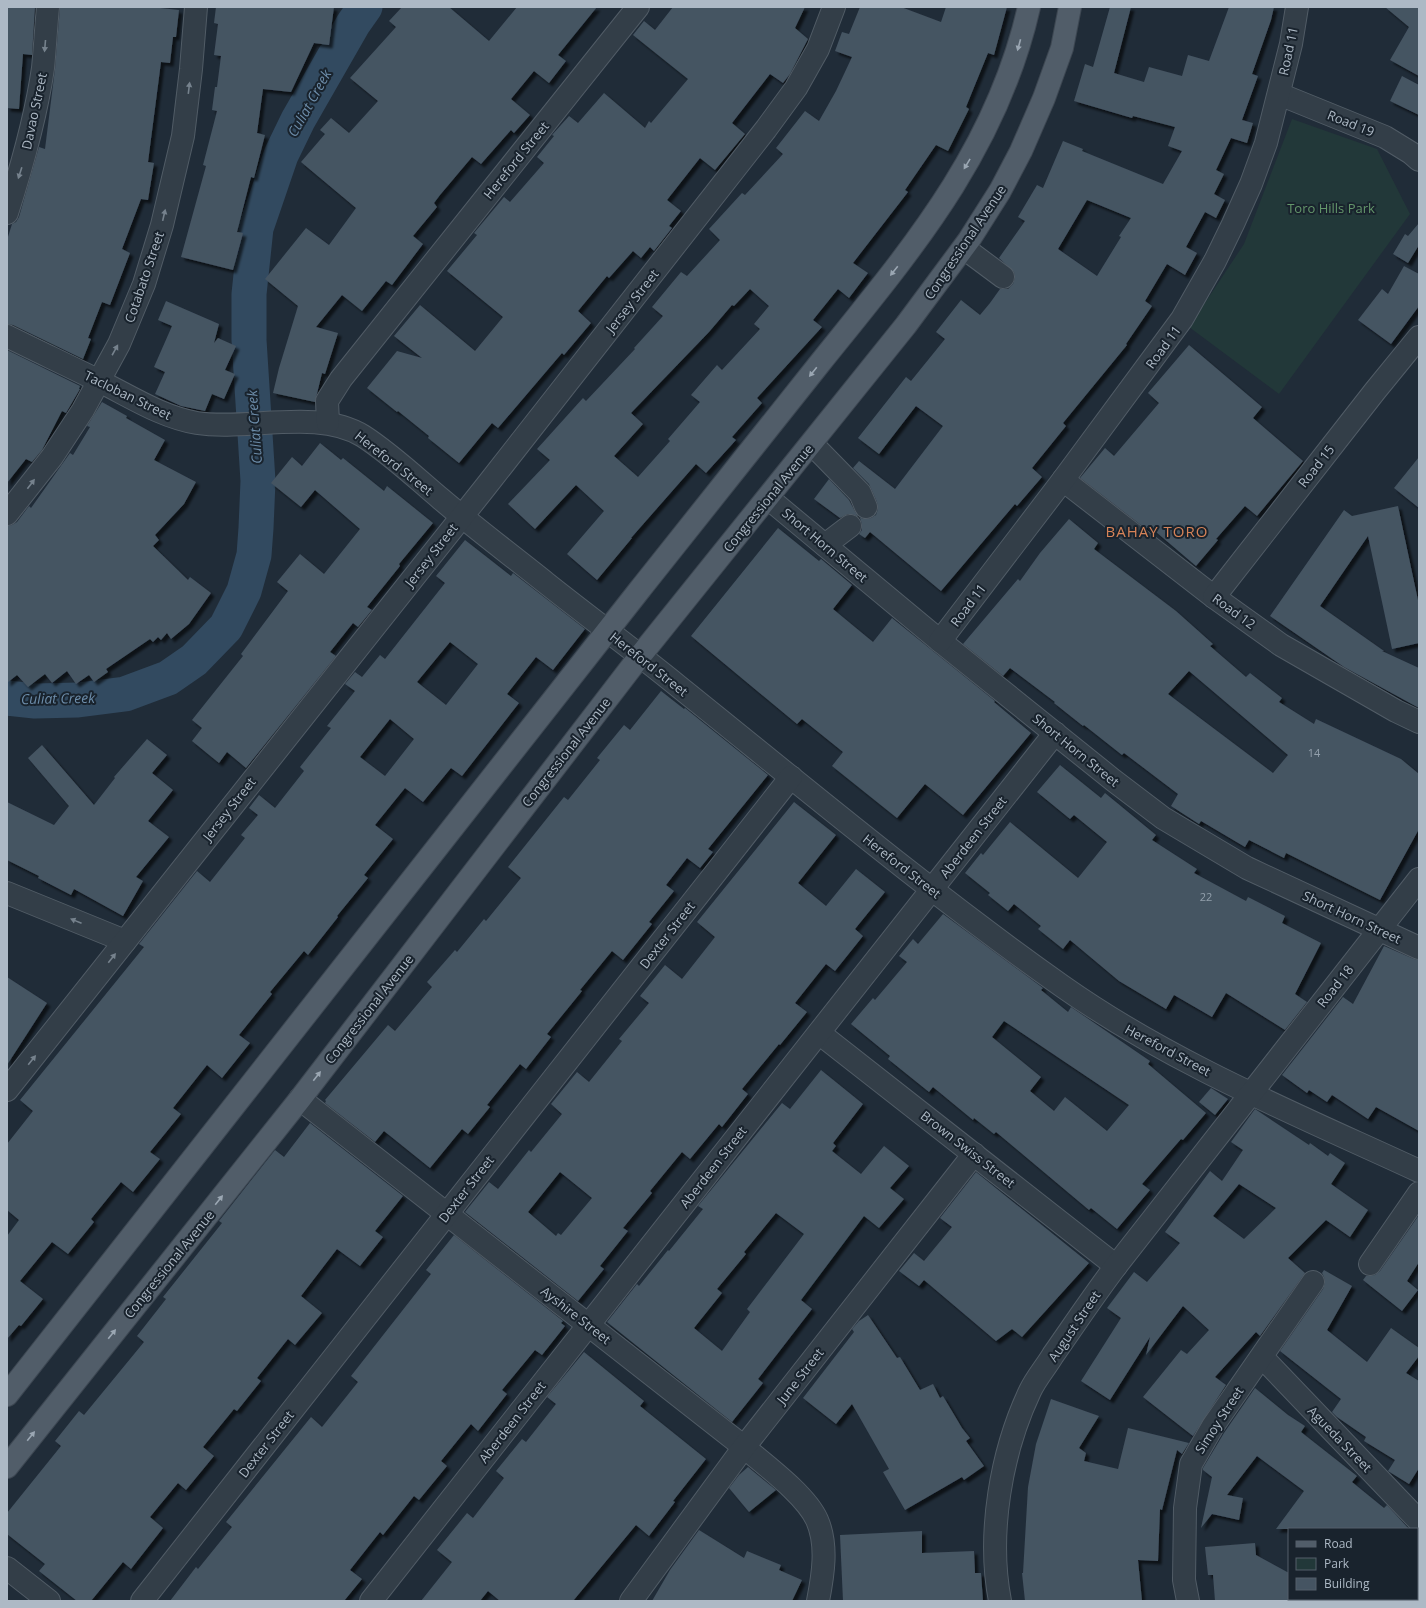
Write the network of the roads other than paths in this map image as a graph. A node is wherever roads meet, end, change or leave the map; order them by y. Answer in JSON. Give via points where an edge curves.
{"nodes":[{"id":1,"x":48,"y":7,"type":"edge"},
{"id":2,"x":196,"y":7,"type":"edge"},
{"id":3,"x":638,"y":7,"type":"edge"},
{"id":4,"x":834,"y":7,"type":"edge"},
{"id":5,"x":1029,"y":7,"type":"edge"},
{"id":6,"x":1070,"y":7,"type":"edge"},
{"id":7,"x":1297,"y":7,"type":"edge"},
{"id":8,"x":1279,"y":94,"type":"junction"},
{"id":9,"x":1419,"y":160,"type":"edge"},
{"id":10,"x":7,"y":213,"type":"edge"},
{"id":11,"x":966,"y":244,"type":"junction"},
{"id":12,"x":1000,"y":269,"type":"dead end"},
{"id":13,"x":7,"y":336,"type":"edge"},
{"id":14,"x":1419,"y":337,"type":"edge"},
{"id":15,"x":98,"y":381,"type":"junction"},
{"id":16,"x":328,"y":423,"type":"junction"},
{"id":17,"x":812,"y":444,"type":"junction"},
{"id":18,"x":1063,"y":480,"type":"junction"},
{"id":19,"x":768,"y":498,"type":"junction"},
{"id":20,"x":866,"y":507,"type":"dead end"},
{"id":21,"x":7,"y":514,"type":"edge"},
{"id":22,"x":461,"y":516,"type":"junction"},
{"id":23,"x":850,"y":526,"type":"dead end"},
{"id":24,"x":825,"y":545,"type":"junction"},
{"id":25,"x":1214,"y":597,"type":"junction"},
{"id":26,"x":607,"y":632,"type":"junction"},
{"id":27,"x":940,"y":641,"type":"junction"},
{"id":28,"x":640,"y":656,"type":"junction"},
{"id":29,"x":1419,"y":722,"type":"edge"},
{"id":30,"x":1054,"y":733,"type":"junction"},
{"id":31,"x":791,"y":777,"type":"junction"},
{"id":32,"x":1419,"y":879,"type":"edge"},
{"id":33,"x":931,"y":889,"type":"junction"},
{"id":34,"x":7,"y":893,"type":"edge"},
{"id":35,"x":1380,"y":929,"type":"junction"},
{"id":36,"x":125,"y":941,"type":"junction"},
{"id":37,"x":1419,"y":948,"type":"edge"},
{"id":38,"x":819,"y":1033,"type":"junction"},
{"id":39,"x":7,"y":1090,"type":"edge"},
{"id":40,"x":1251,"y":1093,"type":"junction"},
{"id":41,"x":300,"y":1099,"type":"junction"},
{"id":42,"x":974,"y":1154,"type":"junction"},
{"id":43,"x":1419,"y":1172,"type":"edge"},
{"id":44,"x":1419,"y":1193,"type":"edge"},
{"id":45,"x":447,"y":1214,"type":"junction"},
{"id":46,"x":1370,"y":1264,"type":"dead end"},
{"id":47,"x":1116,"y":1266,"type":"junction"},
{"id":48,"x":1312,"y":1282,"type":"dead end"},
{"id":49,"x":589,"y":1325,"type":"junction"},
{"id":50,"x":1262,"y":1357,"type":"junction"},
{"id":51,"x":7,"y":1395,"type":"edge"},
{"id":52,"x":744,"y":1447,"type":"junction"},
{"id":53,"x":7,"y":1467,"type":"edge"},
{"id":54,"x":1419,"y":1521,"type":"edge"},
{"id":55,"x":7,"y":1568,"type":"edge"},
{"id":56,"x":49,"y":1601,"type":"edge"},
{"id":57,"x":142,"y":1601,"type":"edge"},
{"id":58,"x":371,"y":1601,"type":"edge"},
{"id":59,"x":631,"y":1601,"type":"edge"},
{"id":60,"x":818,"y":1601,"type":"edge"},
{"id":61,"x":1000,"y":1601,"type":"edge"},
{"id":62,"x":1188,"y":1601,"type":"edge"}],
"edges":[{"from":1,"to":10,"type":"street","name":"Davao Street","one_way":true,"via":[[43,68],[23,162]]},
{"from":15,"to":2,"type":"street","name":"Cotabato Street","one_way":true,"via":[[119,344],[144,284],[162,225],[183,136]]},
{"from":3,"to":16,"type":"street","name":"Hereford Street","via":[[341,379],[327,401]]},
{"from":4,"to":22,"type":"street","name":"Jersey Street","via":[[818,49],[796,88],[766,129]]},
{"from":5,"to":26,"type":"main road","one_way":true,"via":[[1013,65],[995,111],[970,160],[935,215],[904,259]]},
{"from":6,"to":11,"type":"main road","name":"Congressional Avenue","via":[[1062,48],[1021,151],[1000,191]]},
{"from":7,"to":8,"type":"street","name":"Road 11"},
{"from":8,"to":9,"type":"street","name":"Road 19","via":[[1385,137]]},
{"from":8,"to":18,"type":"street","name":"Road 11","via":[[1256,170],[1215,262],[1182,319]]},
{"from":11,"to":12,"type":"street"},
{"from":11,"to":17,"type":"main road","name":"Congressional Avenue"},
{"from":13,"to":15,"type":"street","name":"Tacloban Street"},
{"from":14,"to":25,"type":"street","name":"Road 15"},
{"from":15,"to":16,"type":"street","name":"Tacloban Street","via":[[176,418],[198,423]]},
{"from":21,"to":15,"type":"street","name":"Cotabato Street","one_way":true,"via":[[52,457]]},
{"from":16,"to":22,"type":"street","name":"Hereford Street","via":[[360,434]]},
{"from":17,"to":19,"type":"main road","name":"Congressional Avenue"},
{"from":17,"to":20,"type":"street","via":[[860,493]]},
{"from":18,"to":25,"type":"street","name":"Road 12"},
{"from":18,"to":27,"type":"street","name":"Road 11"},
{"from":19,"to":24,"type":"street","name":"Short Horn Street"},
{"from":19,"to":28,"type":"main road","name":"Congressional Avenue"},
{"from":22,"to":26,"type":"street","name":"Hereford Street"},
{"from":22,"to":36,"type":"street","name":"Jersey Street"},
{"from":23,"to":24,"type":"street"},
{"from":24,"to":27,"type":"street","name":"Short Horn Street"},
{"from":25,"to":29,"type":"street","name":"Road 12","via":[[1293,653]]},
{"from":26,"to":28,"type":"street","name":"Hereford Street"},
{"from":26,"to":51,"type":"main road"},
{"from":27,"to":30,"type":"street","name":"Short Horn Street"},
{"from":28,"to":31,"type":"street","name":"Hereford Street"},
{"from":41,"to":28,"type":"main road","name":"Congressional Avenue","one_way":true},
{"from":30,"to":33,"type":"street","name":"Aberdeen Street"},
{"from":30,"to":35,"type":"street","name":"Short Horn Street","via":[[1163,818],[1208,846],[1247,868]]},
{"from":31,"to":33,"type":"street","name":"Hereford Street"},
{"from":31,"to":45,"type":"street","name":"Dexter Street"},
{"from":32,"to":35,"type":"street","name":"Road 18"},
{"from":33,"to":38,"type":"street","name":"Aberdeen Street"},
{"from":33,"to":40,"type":"street","name":"Hereford Street","via":[[1064,988],[1141,1037]]},
{"from":36,"to":34,"type":"street","one_way":true},
{"from":35,"to":37,"type":"street","name":"Short Horn Street"},
{"from":35,"to":40,"type":"street","name":"Road 18"},
{"from":39,"to":36,"type":"street","name":"Jersey Street","one_way":true},
{"from":38,"to":42,"type":"street","name":"Brown Swiss Street"},
{"from":38,"to":49,"type":"street","name":"Aberdeen Street"},
{"from":40,"to":43,"type":"street","name":"Hereford Street"},
{"from":40,"to":47,"type":"street","name":"August Street"},
{"from":41,"to":45,"type":"street","name":"Ayshire Street"},
{"from":53,"to":41,"type":"main road","name":"Congressional Avenue","one_way":true},
{"from":42,"to":47,"type":"street","name":"Brown Swiss Street"},
{"from":42,"to":52,"type":"street","name":"June Street"},
{"from":44,"to":46,"type":"street"},
{"from":45,"to":49,"type":"street","name":"Ayshire Street"},
{"from":45,"to":57,"type":"street","name":"Dexter Street"},
{"from":47,"to":61,"type":"street","name":"August Street","via":[[1083,1310],[1031,1390],[1017,1424],[999,1497],[995,1535]]},
{"from":48,"to":50,"type":"street","name":"Simoy Street"},
{"from":49,"to":52,"type":"street","name":"Ayshire Street"},
{"from":49,"to":58,"type":"street","name":"Aberdeen Street"},
{"from":50,"to":54,"type":"street","name":"Agueda Street"},
{"from":50,"to":62,"type":"street","name":"Simoy Street","via":[[1213,1426],[1191,1464],[1186,1508],[1184,1580]]},
{"from":52,"to":59,"type":"street","name":"June Street"},
{"from":52,"to":60,"type":"street","name":"Ayshire Street","via":[[804,1500],[817,1520],[824,1553]]},
{"from":55,"to":56,"type":"street"}]}
